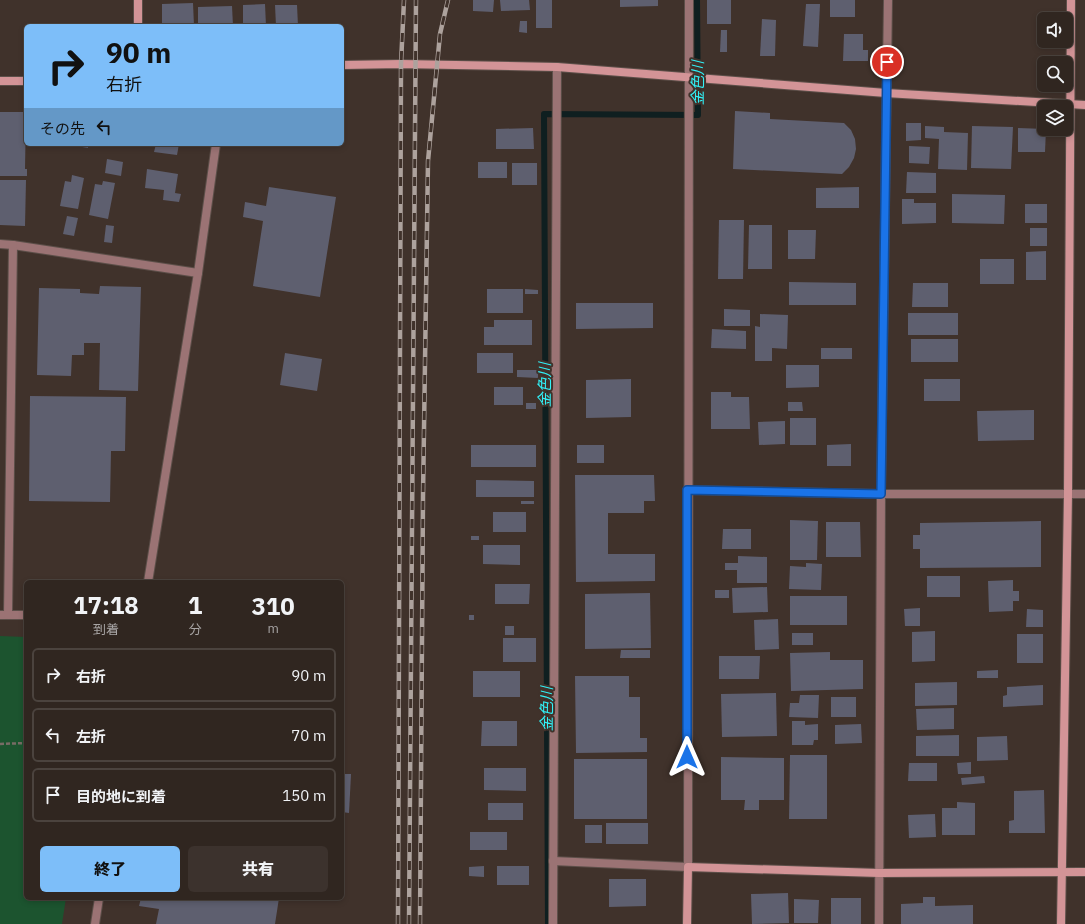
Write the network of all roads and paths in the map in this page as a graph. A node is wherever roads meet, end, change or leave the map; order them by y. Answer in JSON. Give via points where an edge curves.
{"nodes":[{"id":1,"x":138,"y":0,"type":"edge"},
{"id":2,"x":689,"y":0,"type":"edge"},
{"id":3,"x":888,"y":0,"type":"edge"},
{"id":4,"x":1071,"y":0,"type":"edge"},
{"id":5,"x":138,"y":24,"type":"edge"},
{"id":6,"x":344,"y":65,"type":"edge"},
{"id":7,"x":557,"y":67,"type":"junction"},
{"id":8,"x":690,"y":78,"type":"junction"},
{"id":9,"x":0,"y":81,"type":"edge"},
{"id":10,"x":24,"y":81,"type":"edge"},
{"id":11,"x":886,"y":93,"type":"junction"},
{"id":12,"x":1070,"y":100,"type":"edge"},
{"id":13,"x":1037,"y":102,"type":"edge"},
{"id":14,"x":1073,"y":104,"type":"edge"},
{"id":15,"x":1085,"y":105,"type":"edge"},
{"id":16,"x":1070,"y":136,"type":"edge"},
{"id":17,"x":216,"y":146,"type":"edge"},
{"id":18,"x":0,"y":244,"type":"edge"},
{"id":19,"x":13,"y":245,"type":"junction"},
{"id":20,"x":198,"y":273,"type":"junction"},
{"id":21,"x":687,"y":490,"type":"junction"},
{"id":22,"x":881,"y":494,"type":"junction"},
{"id":23,"x":1068,"y":494,"type":"junction"},
{"id":24,"x":1085,"y":494,"type":"edge"},
{"id":25,"x":148,"y":580,"type":"edge"},
{"id":26,"x":4,"y":615,"type":"edge"},
{"id":27,"x":24,"y":615,"type":"edge"},
{"id":28,"x":0,"y":744,"type":"edge"},
{"id":29,"x":24,"y":744,"type":"edge"},
{"id":30,"x":553,"y":861,"type":"junction"},
{"id":31,"x":688,"y":867,"type":"junction"},
{"id":32,"x":1062,"y":872,"type":"junction"},
{"id":33,"x":1085,"y":872,"type":"edge"},
{"id":34,"x":879,"y":873,"type":"junction"},
{"id":35,"x":99,"y":900,"type":"edge"},
{"id":36,"x":95,"y":924,"type":"edge"},
{"id":37,"x":553,"y":924,"type":"edge"},
{"id":38,"x":686,"y":924,"type":"edge"},
{"id":39,"x":879,"y":924,"type":"edge"},
{"id":40,"x":1062,"y":924,"type":"edge"}],
"edges":[{"from":1,"to":5,"type":"street"},
{"from":2,"to":8,"type":"street"},
{"from":3,"to":11,"type":"street"},
{"from":4,"to":12,"type":"street"},
{"from":6,"to":7,"type":"street"},
{"from":7,"to":8,"type":"street"},
{"from":7,"to":30,"type":"street"},
{"from":8,"to":11,"type":"street"},
{"from":8,"to":21,"type":"street"},
{"from":9,"to":10,"type":"street"},
{"from":11,"to":13,"type":"street"},
{"from":11,"to":22,"type":"street"},
{"from":14,"to":15,"type":"street"},
{"from":16,"to":23,"type":"street"},
{"from":17,"to":20,"type":"street"},
{"from":18,"to":19,"type":"street"},
{"from":19,"to":20,"type":"street"},
{"from":19,"to":26,"type":"street"},
{"from":20,"to":25,"type":"street"},
{"from":21,"to":22,"type":"street"},
{"from":21,"to":31,"type":"street"},
{"from":22,"to":23,"type":"street"},
{"from":22,"to":34,"type":"street"},
{"from":23,"to":24,"type":"street"},
{"from":23,"to":32,"type":"street"},
{"from":26,"to":27,"type":"street"},
{"from":28,"to":29,"type":"path"},
{"from":30,"to":31,"type":"street"},
{"from":30,"to":37,"type":"street"},
{"from":31,"to":34,"type":"street"},
{"from":31,"to":38,"type":"street"},
{"from":32,"to":33,"type":"street"},
{"from":32,"to":34,"type":"street"},
{"from":32,"to":40,"type":"street"},
{"from":34,"to":39,"type":"street"},
{"from":35,"to":36,"type":"street"}]}
